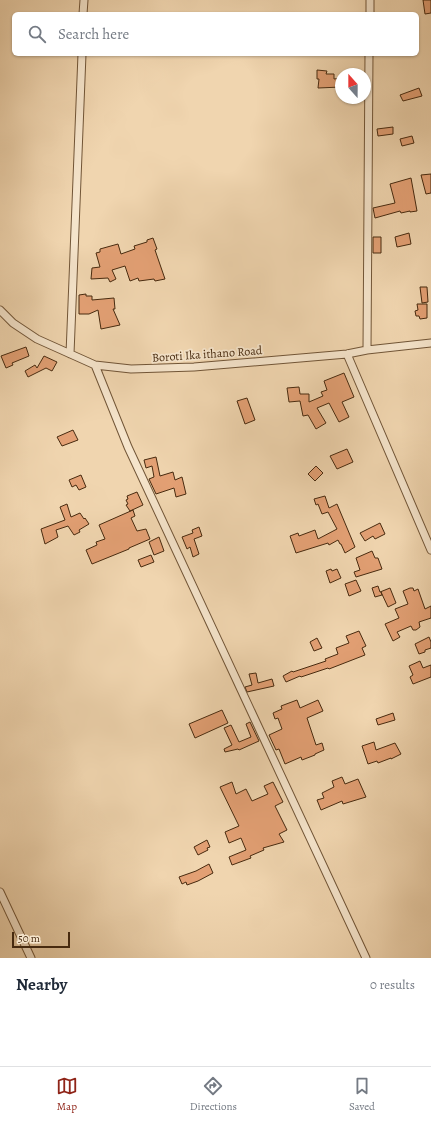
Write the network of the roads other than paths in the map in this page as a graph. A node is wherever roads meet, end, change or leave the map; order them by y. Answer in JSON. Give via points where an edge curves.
{"nodes":[{"id":1,"x":84,"y":0,"type":"edge"},
{"id":2,"x":370,"y":0,"type":"edge"},
{"id":3,"x":83,"y":12,"type":"edge"},
{"id":4,"x":370,"y":12,"type":"edge"},
{"id":5,"x":82,"y":56,"type":"edge"},
{"id":6,"x":370,"y":56,"type":"edge"},
{"id":7,"x":0,"y":310,"type":"edge"},
{"id":8,"x":431,"y":343,"type":"edge"},
{"id":9,"x":367,"y":350,"type":"junction"},
{"id":10,"x":70,"y":354,"type":"junction"},
{"id":11,"x":347,"y":354,"type":"junction"},
{"id":12,"x":95,"y":365,"type":"junction"},
{"id":13,"x":431,"y":550,"type":"edge"},
{"id":14,"x":0,"y":892,"type":"edge"},
{"id":15,"x":31,"y":958,"type":"edge"},
{"id":16,"x":366,"y":958,"type":"edge"}],
"edges":[{"from":1,"to":3,"type":"street"},
{"from":2,"to":4,"type":"street"},
{"from":5,"to":10,"type":"street"},
{"from":6,"to":9,"type":"street"},
{"from":7,"to":10,"type":"street","name":"Boroti Ika ithano Road","via":[[13,323],[37,339]]},
{"from":8,"to":9,"type":"street","name":"Boroti Ika ithano Road"},
{"from":9,"to":11,"type":"street","name":"Boroti Ika ithano Road"},
{"from":10,"to":12,"type":"street","name":"Boroti Ika ithano Road"},
{"from":11,"to":12,"type":"street","name":"Boroti Ika ithano Road","via":[[194,367],[131,369]]},
{"from":11,"to":13,"type":"street"},
{"from":12,"to":16,"type":"street","via":[[128,447]]},
{"from":14,"to":15,"type":"street"}]}
